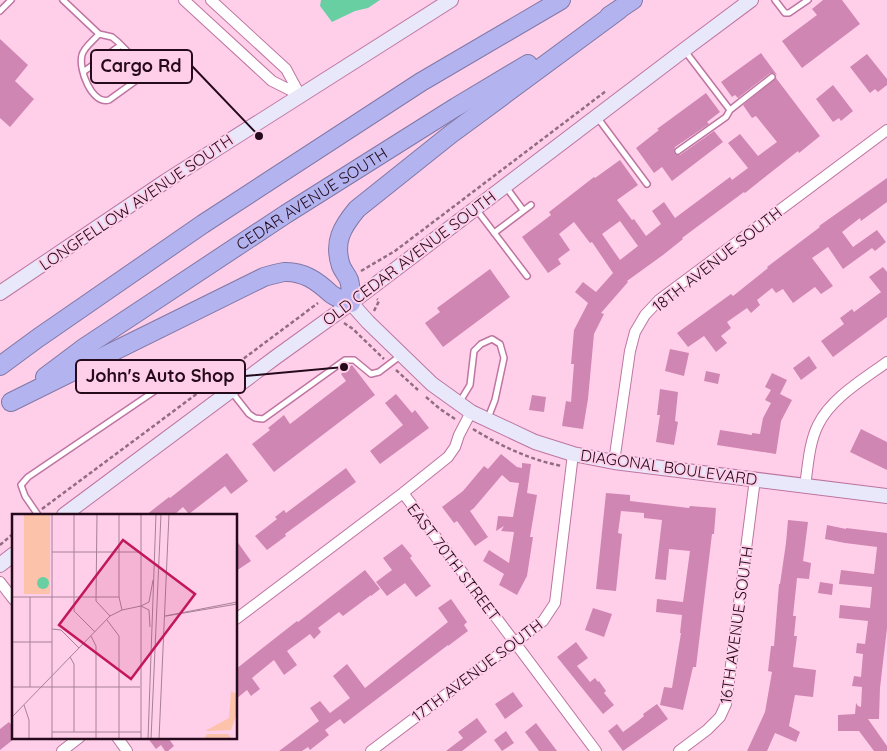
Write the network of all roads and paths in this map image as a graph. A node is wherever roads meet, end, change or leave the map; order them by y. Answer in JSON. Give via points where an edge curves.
{"nodes":[{"id":1,"x":11,"y":0,"type":"edge"},
{"id":2,"x":62,"y":0,"type":"edge"},
{"id":3,"x":184,"y":0,"type":"edge"},
{"id":4,"x":211,"y":0,"type":"edge"},
{"id":5,"x":450,"y":0,"type":"edge"},
{"id":6,"x":561,"y":0,"type":"edge"},
{"id":7,"x":751,"y":0,"type":"edge"},
{"id":8,"x":775,"y":0,"type":"edge"},
{"id":9,"x":808,"y":0,"type":"edge"},
{"id":10,"x":626,"y":5,"type":"edge"},
{"id":11,"x":0,"y":11,"type":"edge"},
{"id":12,"x":99,"y":34,"type":"junction"},
{"id":13,"x":121,"y":45,"type":"junction"},
{"id":14,"x":684,"y":50,"type":"junction"},
{"id":15,"x":83,"y":72,"type":"junction"},
{"id":16,"x":772,"y":77,"type":"dead end"},
{"id":17,"x":606,"y":92,"type":"dead end"},
{"id":18,"x":300,"y":95,"type":"junction"},
{"id":19,"x":730,"y":110,"type":"junction"},
{"id":20,"x":597,"y":116,"type":"junction"},
{"id":21,"x":887,"y":130,"type":"edge"},
{"id":22,"x":678,"y":151,"type":"dead end"},
{"id":23,"x":647,"y":184,"type":"dead end"},
{"id":24,"x":505,"y":186,"type":"junction"},
{"id":25,"x":532,"y":205,"type":"dead end"},
{"id":26,"x":475,"y":208,"type":"junction"},
{"id":27,"x":523,"y":210,"type":"junction"},
{"id":28,"x":494,"y":233,"type":"junction"},
{"id":29,"x":359,"y":273,"type":"dead end"},
{"id":30,"x":527,"y":276,"type":"dead end"},
{"id":31,"x":0,"y":294,"type":"edge"},
{"id":32,"x":377,"y":298,"type":"dead end"},
{"id":33,"x":322,"y":300,"type":"dead end"},
{"id":34,"x":352,"y":303,"type":"junction"},
{"id":35,"x":374,"y":311,"type":"dead end"},
{"id":36,"x":346,"y":324,"type":"dead end"},
{"id":37,"x":353,"y":329,"type":"dead end"},
{"id":38,"x":402,"y":354,"type":"junction"},
{"id":39,"x":887,"y":362,"type":"edge"},
{"id":40,"x":0,"y":366,"type":"edge"},
{"id":41,"x":216,"y":379,"type":"junction"},
{"id":42,"x":229,"y":392,"type":"junction"},
{"id":43,"x":458,"y":403,"type":"junction"},
{"id":44,"x":6,"y":406,"type":"edge"},
{"id":45,"x":471,"y":412,"type":"junction"},
{"id":46,"x":488,"y":420,"type":"junction"},
{"id":47,"x":479,"y":433,"type":"dead end"},
{"id":48,"x":573,"y":454,"type":"junction"},
{"id":49,"x":614,"y":462,"type":"junction"},
{"id":50,"x":561,"y":466,"type":"dead end"},
{"id":51,"x":755,"y":479,"type":"junction"},
{"id":52,"x":805,"y":486,"type":"junction"},
{"id":53,"x":403,"y":494,"type":"junction"},
{"id":54,"x":887,"y":496,"type":"edge"},
{"id":55,"x":38,"y":514,"type":"edge"},
{"id":56,"x":65,"y":514,"type":"edge"},
{"id":57,"x":12,"y":535,"type":"edge"},
{"id":58,"x":0,"y":545,"type":"edge"},
{"id":59,"x":12,"y":556,"type":"edge"},
{"id":60,"x":0,"y":565,"type":"edge"},
{"id":61,"x":0,"y":582,"type":"edge"},
{"id":62,"x":12,"y":597,"type":"edge"},
{"id":63,"x":238,"y":618,"type":"edge"},
{"id":64,"x":514,"y":643,"type":"junction"},
{"id":65,"x":79,"y":738,"type":"edge"},
{"id":66,"x":118,"y":738,"type":"edge"},
{"id":67,"x":62,"y":751,"type":"edge"},
{"id":68,"x":127,"y":751,"type":"edge"},
{"id":69,"x":371,"y":751,"type":"edge"},
{"id":70,"x":596,"y":751,"type":"edge"},
{"id":71,"x":679,"y":751,"type":"edge"}],
"edges":[{"from":1,"to":11,"type":"lane"},
{"from":2,"to":12,"type":"lane"},
{"from":3,"to":18,"type":"street","via":[[272,81]]},
{"from":4,"to":18,"type":"street","via":[[286,69]]},
{"from":5,"to":18,"type":"street","name":"LONGFELLOW AVENUE SOUTH"},
{"from":6,"to":40,"type":"highway","via":[[380,108],[203,224]]},
{"from":7,"to":14,"type":"street","name":"OLD CEDAR AVENUE SOUTH"},
{"from":8,"to":9,"type":"lane","via":[[785,13],[789,13]]},
{"from":10,"to":34,"type":"highway","via":[[451,134],[357,209],[342,229],[338,253],[349,280]]},
{"from":10,"to":44,"type":"highway","name":"CEDAR AVENUE SOUTH","via":[[286,214],[85,346]]},
{"from":12,"to":13,"type":"lane"},
{"from":12,"to":15,"type":"lane","via":[[82,52]]},
{"from":13,"to":15,"type":"lane"},
{"from":13,"to":15,"type":"lane","via":[[141,65],[143,73],[109,100],[102,100],[90,89]]},
{"from":14,"to":19,"type":"lane"},
{"from":14,"to":20,"type":"street","name":"OLD CEDAR AVENUE SOUTH"},
{"from":16,"to":19,"type":"lane"},
{"from":17,"to":29,"type":"path","via":[[395,251]]},
{"from":18,"to":31,"type":"street","name":"LONGFELLOW AVENUE SOUTH"},
{"from":19,"to":22,"type":"lane","via":[[726,117]]},
{"from":20,"to":23,"type":"lane"},
{"from":20,"to":24,"type":"street","name":"OLD CEDAR AVENUE SOUTH"},
{"from":21,"to":49,"type":"street","name":"18TH AVENUE SOUTH","via":[[659,300],[645,315],[635,332],[630,351]]},
{"from":24,"to":26,"type":"street","name":"OLD CEDAR AVENUE SOUTH"},
{"from":24,"to":27,"type":"lane"},
{"from":25,"to":27,"type":"lane"},
{"from":26,"to":28,"type":"lane"},
{"from":26,"to":34,"type":"street","name":"OLD CEDAR AVENUE SOUTH"},
{"from":27,"to":28,"type":"lane"},
{"from":28,"to":30,"type":"lane"},
{"from":32,"to":35,"type":"path","via":[[379,301]]},
{"from":33,"to":41,"type":"path"},
{"from":34,"to":38,"type":"street","name":"DIAGONAL BOULEVARD"},
{"from":34,"to":42,"type":"street","name":"OLD CEDAR AVENUE SOUTH"},
{"from":34,"to":44,"type":"highway","via":[[331,294],[302,274],[284,272],[264,277]]},
{"from":36,"to":37,"type":"path"},
{"from":38,"to":42,"type":"lane","via":[[379,372],[371,374],[354,360],[345,360],[263,419],[249,414]]},
{"from":38,"to":43,"type":"street","name":"DIAGONAL BOULEVARD","via":[[432,384]]},
{"from":39,"to":52,"type":"street","via":[[828,409],[812,444]]},
{"from":41,"to":42,"type":"lane"},
{"from":41,"to":55,"type":"path"},
{"from":41,"to":55,"type":"lane","via":[[202,364],[193,365],[28,477],[21,485]]},
{"from":42,"to":56,"type":"street","name":"OLD CEDAR AVENUE SOUTH"},
{"from":43,"to":45,"type":"street","name":"DIAGONAL BOULEVARD"},
{"from":43,"to":46,"type":"lane","via":[[470,385],[474,351],[492,339],[500,344],[504,358]]},
{"from":45,"to":46,"type":"street","name":"DIAGONAL BOULEVARD"},
{"from":45,"to":53,"type":"street","via":[[448,457]]},
{"from":46,"to":48,"type":"street","name":"DIAGONAL BOULEVARD","via":[[535,442]]},
{"from":47,"to":50,"type":"path","via":[[517,452]]},
{"from":48,"to":49,"type":"street","name":"DIAGONAL BOULEVARD"},
{"from":48,"to":64,"type":"street","name":"17TH AVENUE SOUTH","via":[[555,603],[543,621]]},
{"from":49,"to":51,"type":"street","name":"DIAGONAL BOULEVARD"},
{"from":51,"to":52,"type":"street","name":"DIAGONAL BOULEVARD"},
{"from":51,"to":71,"type":"street","name":"16TH AVENUE SOUTH","via":[[726,704],[708,730]]},
{"from":52,"to":54,"type":"street","name":"DIAGONAL BOULEVARD"},
{"from":53,"to":63,"type":"street"},
{"from":53,"to":64,"type":"street","name":"EAST 70TH STREET"},
{"from":57,"to":58,"type":"path"},
{"from":59,"to":60,"type":"street"},
{"from":61,"to":62,"type":"street"},
{"from":64,"to":69,"type":"street","name":"17TH AVENUE SOUTH"},
{"from":64,"to":70,"type":"street","name":"EAST 70TH STREET"},
{"from":65,"to":67,"type":"street"},
{"from":66,"to":68,"type":"street"}]}
